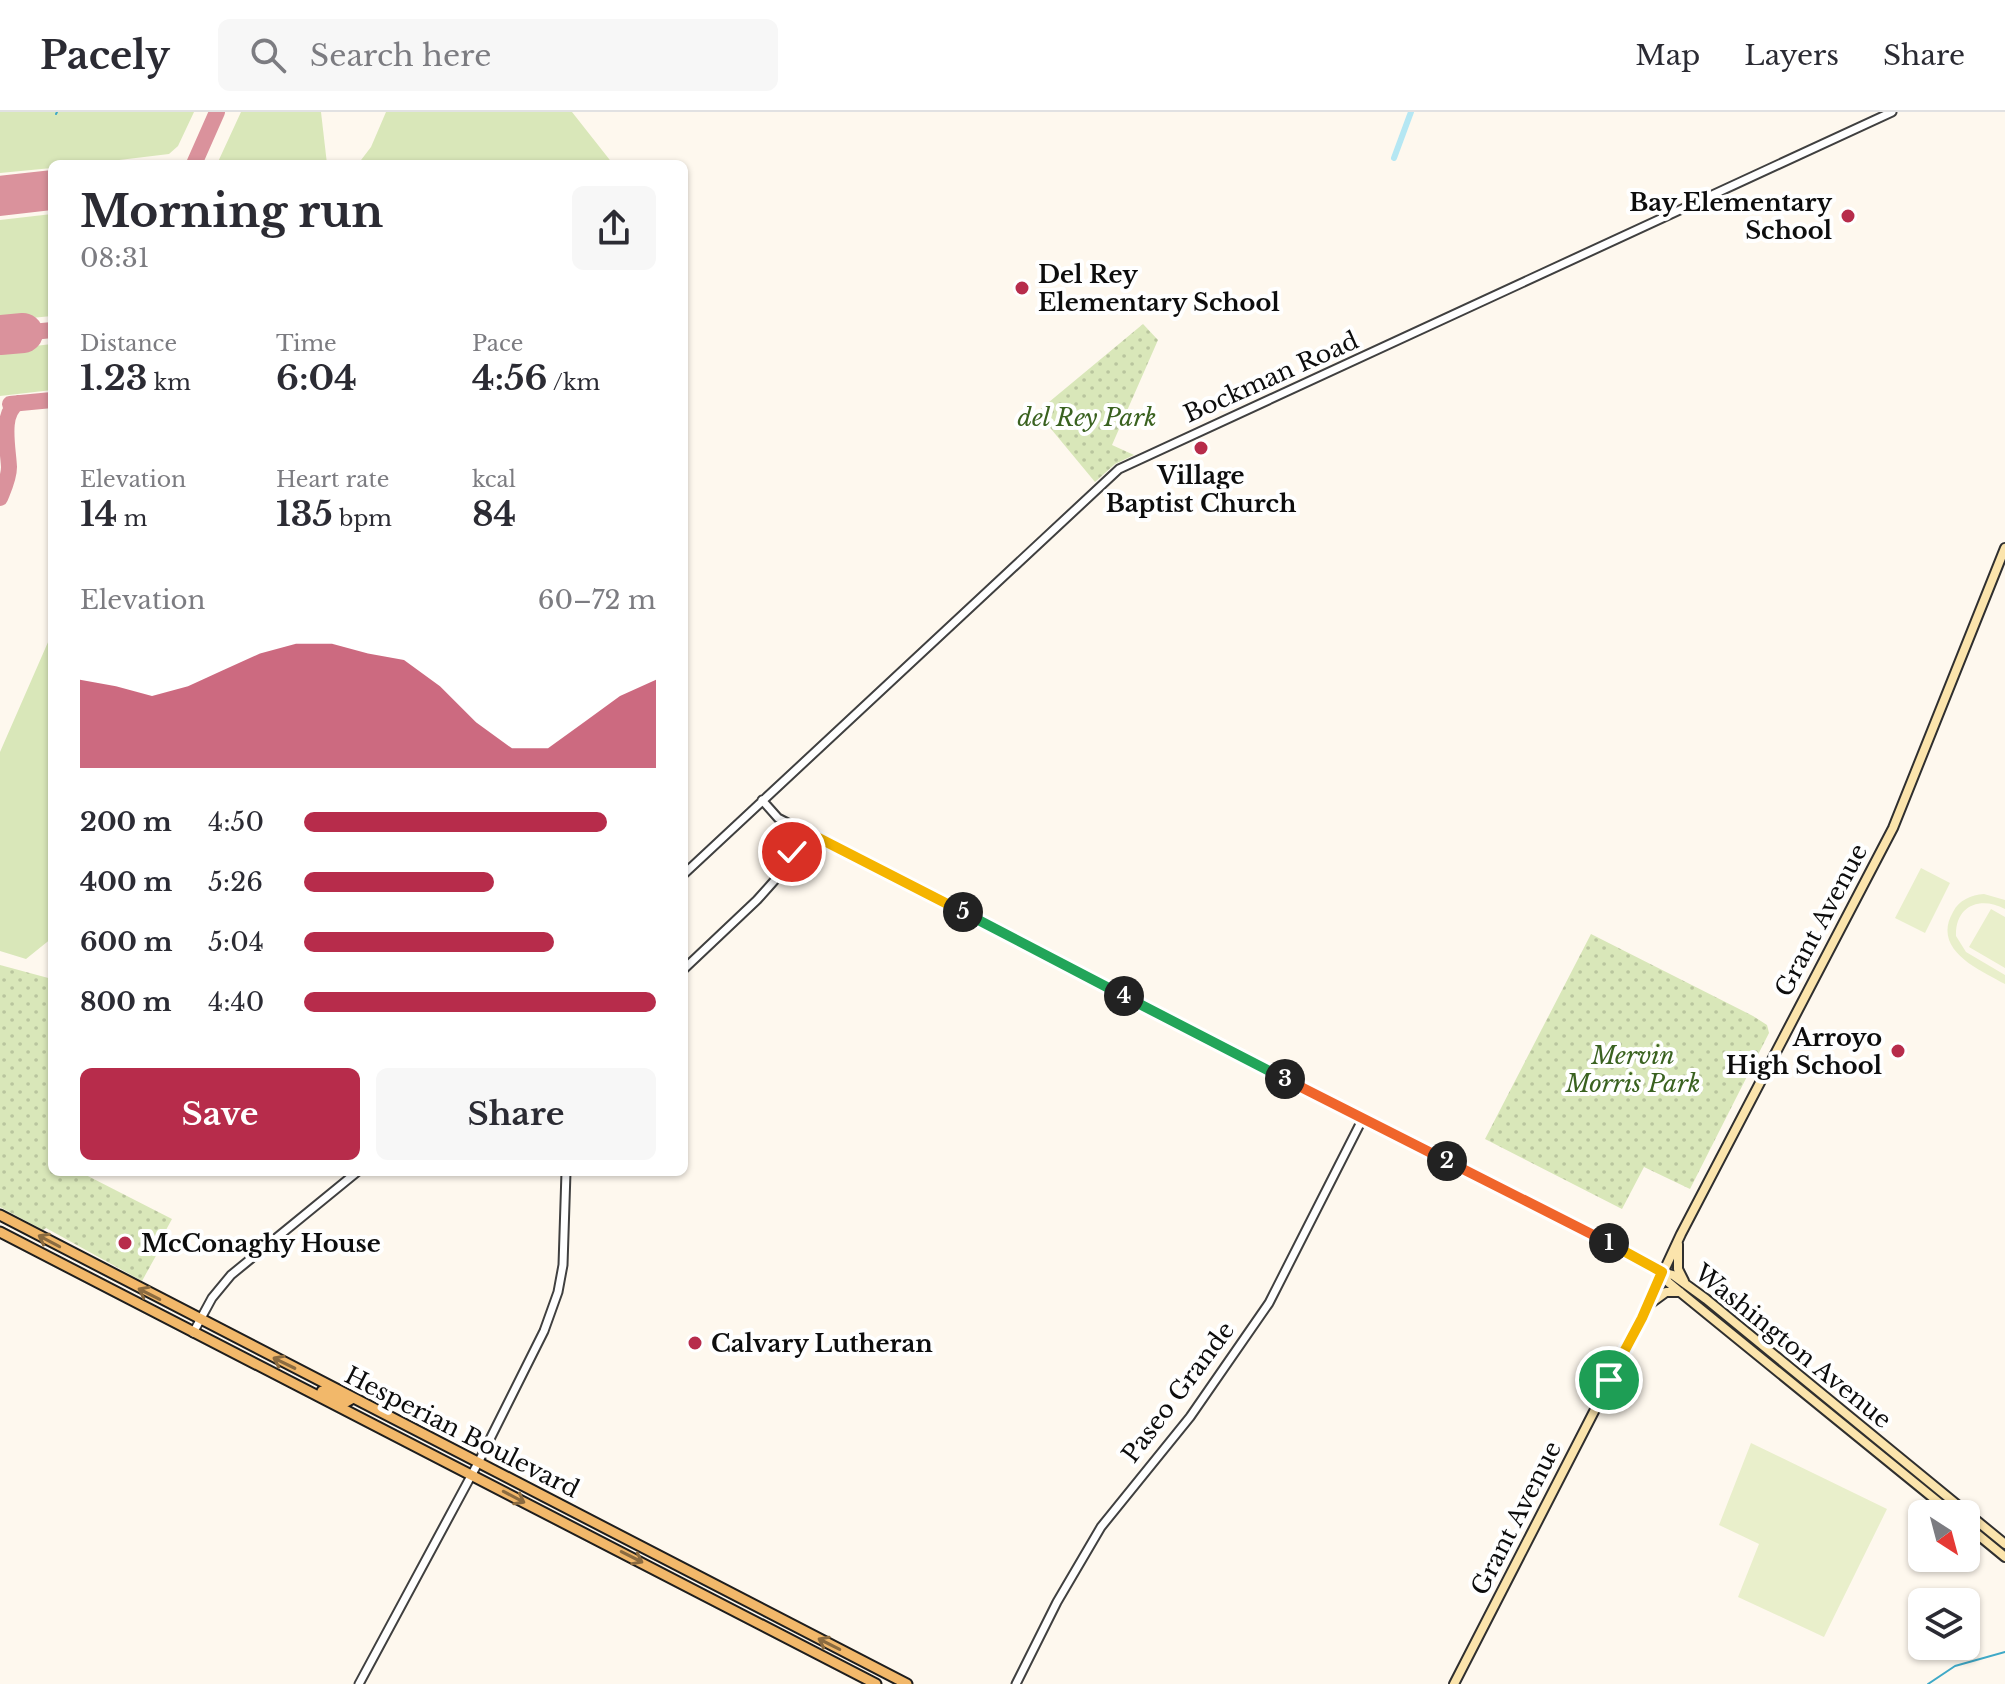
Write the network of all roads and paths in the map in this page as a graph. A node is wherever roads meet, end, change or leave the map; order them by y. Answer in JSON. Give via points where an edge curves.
{"nodes":[{"id":1,"x":1892,"y":112,"type":"edge"},
{"id":2,"x":2005,"y":548,"type":"edge"},
{"id":3,"x":762,"y":800,"type":"junction"},
{"id":4,"x":803,"y":830,"type":"junction"},
{"id":5,"x":688,"y":870,"type":"edge"},
{"id":6,"x":688,"y":965,"type":"edge"},
{"id":7,"x":1363,"y":1118,"type":"junction"},
{"id":8,"x":352,"y":1176,"type":"edge"},
{"id":9,"x":566,"y":1176,"type":"edge"},
{"id":10,"x":0,"y":1215,"type":"edge"},
{"id":11,"x":0,"y":1232,"type":"edge"},
{"id":12,"x":1678,"y":1239,"type":"junction"},
{"id":13,"x":98,"y":1268,"type":"junction"},
{"id":14,"x":73,"y":1270,"type":"junction"},
{"id":15,"x":1662,"y":1272,"type":"junction"},
{"id":16,"x":1683,"y":1289,"type":"junction"},
{"id":17,"x":1647,"y":1306,"type":"junction"},
{"id":18,"x":199,"y":1320,"type":"junction"},
{"id":19,"x":193,"y":1333,"type":"junction"},
{"id":20,"x":296,"y":1384,"type":"junction"},
{"id":21,"x":353,"y":1398,"type":"junction"},
{"id":22,"x":343,"y":1409,"type":"junction"},
{"id":23,"x":395,"y":1420,"type":"junction"},
{"id":24,"x":478,"y":1463,"type":"junction"},
{"id":25,"x":472,"y":1475,"type":"junction"},
{"id":26,"x":1936,"y":1500,"type":"edge"},
{"id":27,"x":591,"y":1521,"type":"junction"},
{"id":28,"x":563,"y":1522,"type":"junction"},
{"id":29,"x":1980,"y":1536,"type":"edge"},
{"id":30,"x":2005,"y":1544,"type":"edge"},
{"id":31,"x":2005,"y":1557,"type":"edge"},
{"id":32,"x":359,"y":1684,"type":"edge"},
{"id":33,"x":876,"y":1684,"type":"edge"},
{"id":34,"x":907,"y":1684,"type":"edge"},
{"id":35,"x":1016,"y":1684,"type":"edge"},
{"id":36,"x":1454,"y":1684,"type":"edge"}],
"edges":[{"from":1,"to":3,"type":"street","name":"Bockman Road","via":[[1119,469]]},
{"from":2,"to":12,"type":"main road","name":"Grant Avenue","via":[[1901,811]]},
{"from":3,"to":4,"type":"street","via":[[774,815]]},
{"from":3,"to":5,"type":"street","name":"Bockman Road"},
{"from":4,"to":6,"type":"street","via":[[774,881]]},
{"from":4,"to":7,"type":"street"},
{"from":7,"to":15,"type":"street"},
{"from":7,"to":35,"type":"street","name":"Paseo Grande","via":[[1269,1303],[1190,1417],[1101,1527]]},
{"from":8,"to":18,"type":"street","via":[[231,1275]]},
{"from":9,"to":24,"type":"street","via":[[566,1237],[558,1292]]},
{"from":13,"to":10,"type":"main road","name":"Hesperian Boulevard","one_way":true},
{"from":11,"to":14,"type":"main road","name":"Hesperian Boulevard"},
{"from":12,"to":15,"type":"main road","name":"Grant Avenue"},
{"from":12,"to":16,"type":"main road"},
{"from":13,"to":14,"type":"main road","via":[[85,1265]]},
{"from":18,"to":13,"type":"main road","name":"Hesperian Boulevard","one_way":true},
{"from":14,"to":19,"type":"main road","name":"Hesperian Boulevard"},
{"from":15,"to":16,"type":"main road","name":"Washington Avenue"},
{"from":15,"to":17,"type":"main road","name":"Grant Avenue"},
{"from":16,"to":17,"type":"main road","via":[[1665,1292]]},
{"from":16,"to":26,"type":"main road","name":"Washington Avenue"},
{"from":16,"to":30,"type":"main road","name":"Washington Avenue"},
{"from":17,"to":36,"type":"main road","name":"Grant Avenue"},
{"from":18,"to":19,"type":"street"},
{"from":21,"to":18,"type":"main road","name":"Hesperian Boulevard","one_way":true},
{"from":19,"to":20,"type":"main road","name":"Hesperian Boulevard"},
{"from":20,"to":21,"type":"main road","via":[[346,1402]]},
{"from":20,"to":22,"type":"main road","name":"Hesperian Boulevard"},
{"from":21,"to":23,"type":"main road","name":"Hesperian Boulevard"},
{"from":22,"to":23,"type":"main road","via":[[353,1405],[379,1419]]},
{"from":22,"to":25,"type":"main road","name":"Hesperian Boulevard"},
{"from":23,"to":24,"type":"main road","name":"Hesperian Boulevard"},
{"from":24,"to":25,"type":"street"},
{"from":24,"to":27,"type":"main road","name":"Hesperian Boulevard"},
{"from":25,"to":28,"type":"main road","name":"Hesperian Boulevard","one_way":true},
{"from":25,"to":32,"type":"street"},
{"from":27,"to":28,"type":"main road"},
{"from":34,"to":27,"type":"main road","name":"Hesperian Boulevard","one_way":true},
{"from":28,"to":33,"type":"main road","name":"Hesperian Boulevard","one_way":true},
{"from":29,"to":31,"type":"main road"}]}
